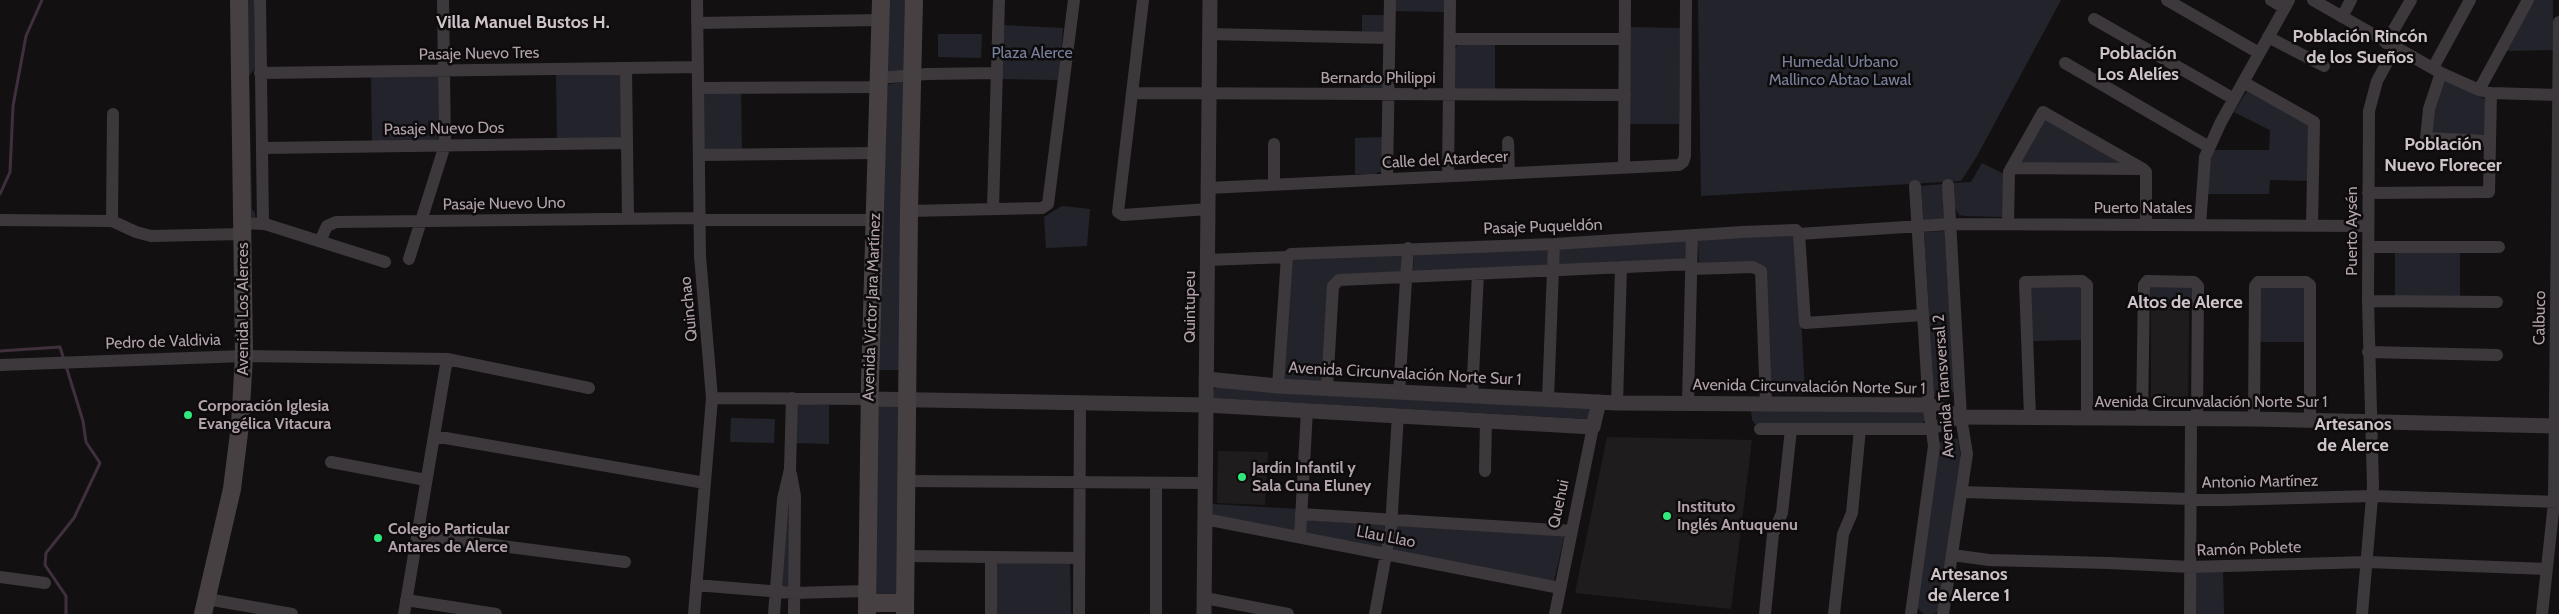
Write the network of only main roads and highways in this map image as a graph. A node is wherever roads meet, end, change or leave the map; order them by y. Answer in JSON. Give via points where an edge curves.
{"nodes":[{"id":1,"x":239,"y":0,"type":"edge"},
{"id":2,"x":880,"y":0,"type":"edge"},
{"id":3,"x":914,"y":0,"type":"edge"},
{"id":4,"x":867,"y":603,"type":"edge"},
{"id":5,"x":205,"y":606,"type":"edge"},
{"id":6,"x":905,"y":608,"type":"edge"}],
"edges":[{"from":1,"to":5,"type":"main road","name":"Avenida Los Alerces","via":[[244,356],[232,489]]},
{"from":2,"to":4,"type":"main road","name":"Avenida Víctor Jara Martínez"},
{"from":3,"to":6,"type":"main road","name":"Avenida Víctor Jara Martínez"},
{"from":4,"to":6,"type":"main road"}]}
